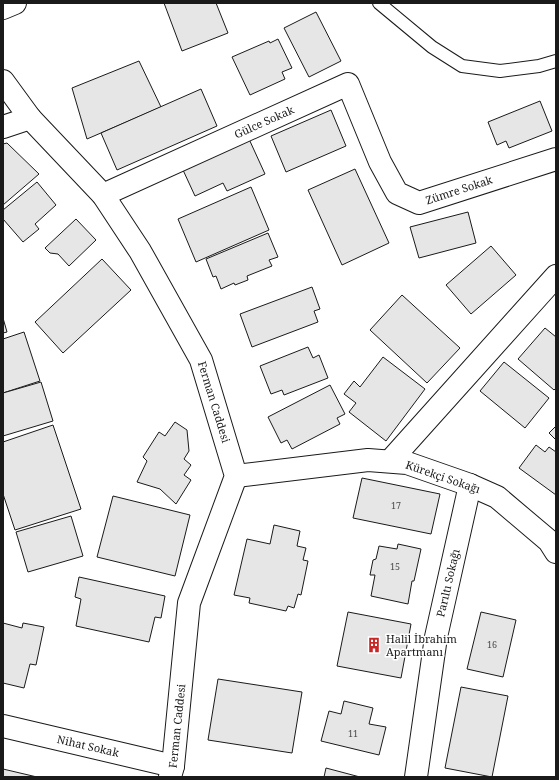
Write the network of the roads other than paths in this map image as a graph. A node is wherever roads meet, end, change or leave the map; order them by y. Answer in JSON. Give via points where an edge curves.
{"nodes":[{"id":1,"x":15,"y":3,"type":"edge"},
{"id":2,"x":380,"y":3,"type":"edge"},
{"id":3,"x":3,"y":8,"type":"edge"},
{"id":4,"x":556,"y":61,"type":"edge"},
{"id":5,"x":3,"y":81,"type":"edge"},
{"id":6,"x":30,"y":118,"type":"junction"},
{"id":7,"x":3,"y":127,"type":"edge"},
{"id":8,"x":556,"y":159,"type":"edge"},
{"id":9,"x":380,"y":162,"type":"joint"},
{"id":10,"x":103,"y":195,"type":"junction"},
{"id":11,"x":556,"y":276,"type":"edge"},
{"id":12,"x":390,"y":461,"type":"junction"},
{"id":13,"x":236,"y":476,"type":"junction"},
{"id":14,"x":470,"y":484,"type":"junction"},
{"id":15,"x":556,"y":552,"type":"edge"},
{"id":16,"x":3,"y":726,"type":"edge"},
{"id":17,"x":172,"y":771,"type":"edge"},
{"id":18,"x":416,"y":777,"type":"edge"}],
"edges":[{"from":1,"to":3,"type":"street"},
{"from":2,"to":4,"type":"lane","via":[[432,47],[462,66],[500,71]]},
{"from":5,"to":6,"type":"street","name":"Ferman Caddesi"},
{"from":6,"to":7,"type":"street"},
{"from":6,"to":10,"type":"street","name":"Ferman Caddesi"},
{"from":8,"to":9,"type":"street","name":"Zümre Sokak","via":[[419,203],[397,194]]},
{"from":9,"to":10,"type":"street","name":"Gülce Sokak","via":[[348,84]]},
{"from":10,"to":13,"type":"street","name":"Ferman Caddesi","via":[[140,251],[202,360]]},
{"from":11,"to":12,"type":"street"},
{"from":12,"to":13,"type":"street","name":"Kürekçi Sokağı","via":[[368,460]]},
{"from":12,"to":14,"type":"street","name":"Kürekçi Sokağı","via":[[406,463]]},
{"from":13,"to":17,"type":"street","name":"Ferman Caddesi","via":[[190,603]]},
{"from":14,"to":15,"type":"street","name":"Kürekçi Sokağı","via":[[497,497],[549,541]]},
{"from":14,"to":18,"type":"street","name":"Parıltı Sokağı","via":[[436,637]]},
{"from":16,"to":17,"type":"street","name":"Nihat Sokak"}]}
